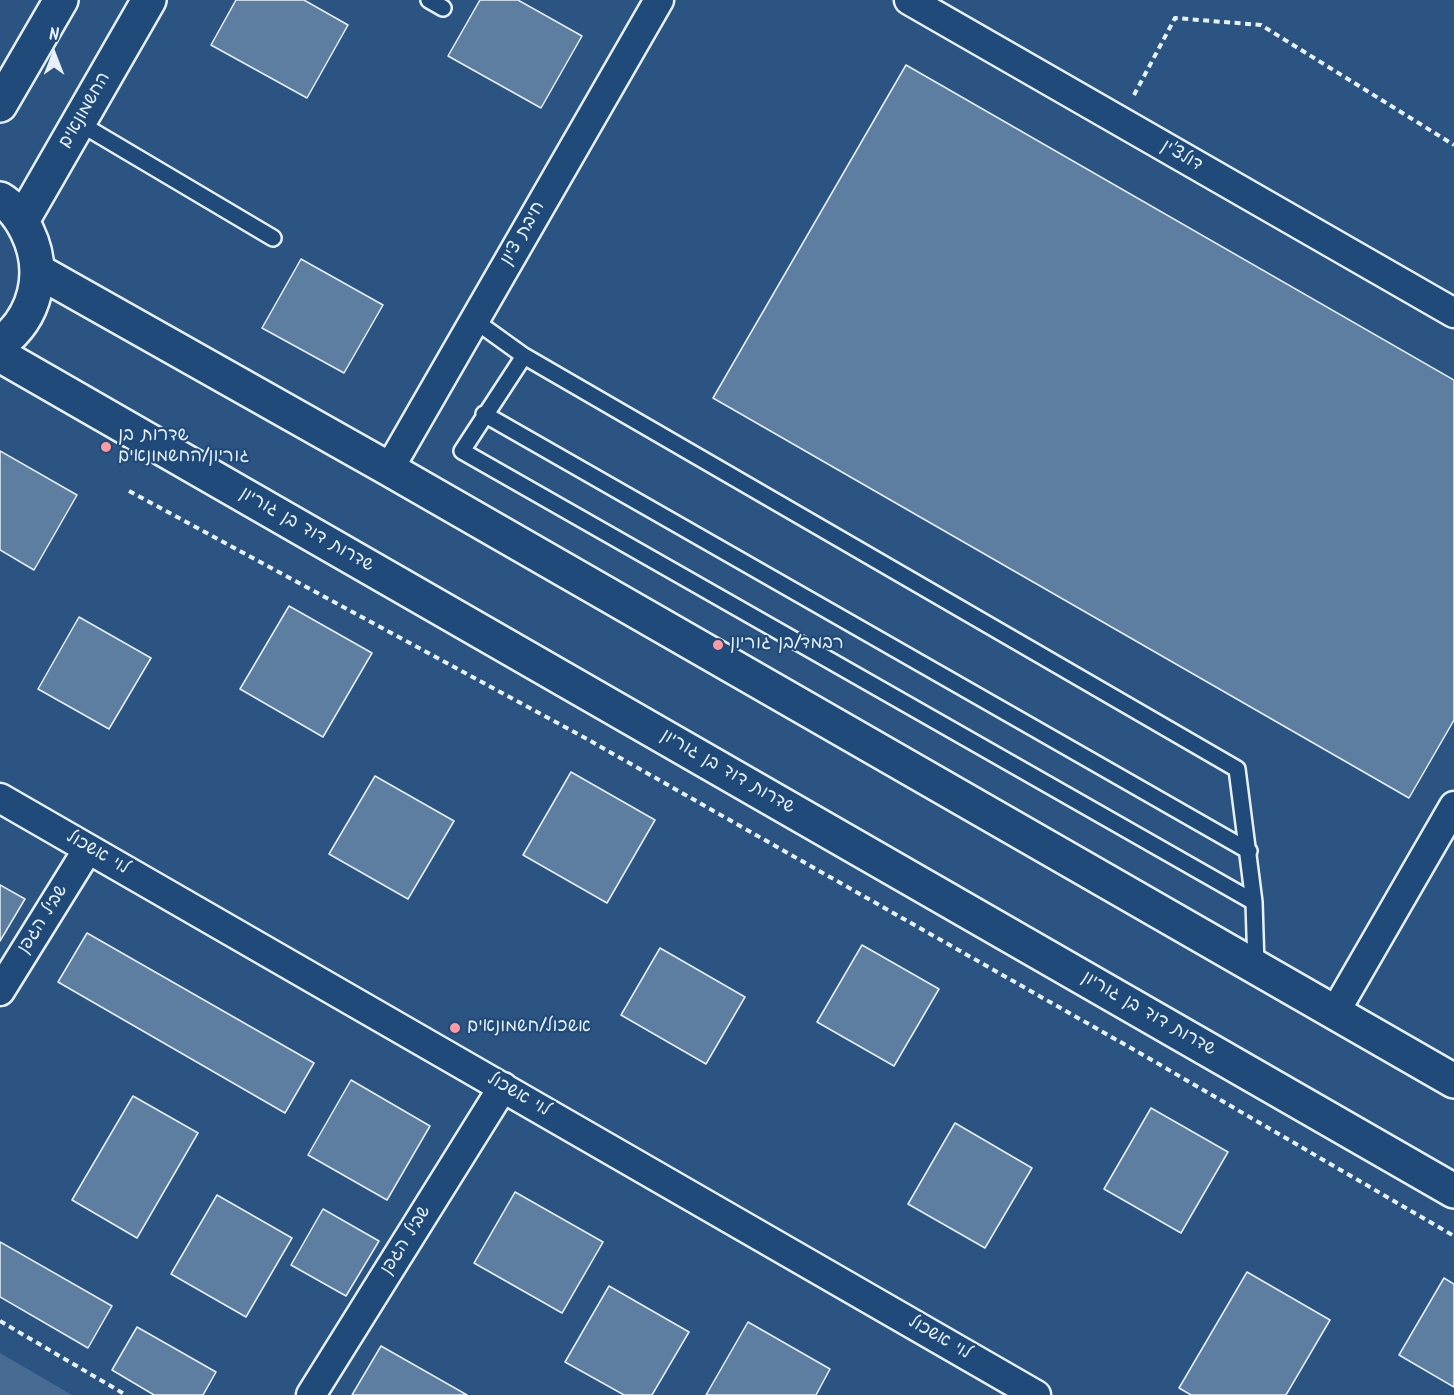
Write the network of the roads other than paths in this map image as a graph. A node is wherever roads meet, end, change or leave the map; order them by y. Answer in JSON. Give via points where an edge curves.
{"nodes":[{"id":1,"x":61,"y":0,"type":"edge"},
{"id":2,"x":149,"y":0,"type":"edge"},
{"id":3,"x":429,"y":0,"type":"edge"},
{"id":4,"x":659,"y":0,"type":"edge"},
{"id":5,"x":909,"y":0,"type":"edge"},
{"id":6,"x":443,"y":8,"type":"dead end"},
{"id":7,"x":0,"y":105,"type":"edge"},
{"id":8,"x":79,"y":123,"type":"junction"},
{"id":9,"x":11,"y":210,"type":"edge"},
{"id":10,"x":273,"y":238,"type":"dead end"},
{"id":11,"x":38,"y":271,"type":"junction"},
{"id":12,"x":1454,"y":313,"type":"edge"},
{"id":13,"x":474,"y":320,"type":"junction"},
{"id":14,"x":0,"y":344,"type":"edge"},
{"id":15,"x":0,"y":355,"type":"edge"},
{"id":16,"x":524,"y":356,"type":"junction"},
{"id":17,"x":484,"y":414,"type":"junction"},
{"id":18,"x":389,"y":469,"type":"junction"},
{"id":19,"x":0,"y":798,"type":"edge"},
{"id":20,"x":1454,"y":806,"type":"edge"},
{"id":21,"x":88,"y":849,"type":"junction"},
{"id":22,"x":1249,"y":851,"type":"junction"},
{"id":23,"x":1254,"y":902,"type":"junction"},
{"id":24,"x":1256,"y":966,"type":"junction"},
{"id":25,"x":0,"y":992,"type":"edge"},
{"id":26,"x":1335,"y":1012,"type":"junction"},
{"id":27,"x":1454,"y":1080,"type":"edge"},
{"id":28,"x":503,"y":1087,"type":"junction"},
{"id":29,"x":1454,"y":1191,"type":"edge"},
{"id":30,"x":311,"y":1395,"type":"edge"},
{"id":31,"x":1036,"y":1395,"type":"edge"}],
"edges":[{"from":1,"to":7,"type":"main road"},
{"from":2,"to":8,"type":"main road","name":"החשמונאים"},
{"from":3,"to":6,"type":"lane"},
{"from":4,"to":13,"type":"street","name":"חיבת ציון"},
{"from":5,"to":12,"type":"street","name":"דולצ'ין"},
{"from":8,"to":9,"type":"main road","name":"החשמונאים"},
{"from":8,"to":10,"type":"lane"},
{"from":9,"to":11,"type":"main road","via":[[33,245]]},
{"from":11,"to":14,"type":"main road","via":[[26,317]]},
{"from":11,"to":18,"type":"main road"},
{"from":13,"to":16,"type":"lane"},
{"from":13,"to":18,"type":"street","name":"חיבת ציון"},
{"from":15,"to":29,"type":"main road","name":"שדרות דוד בן גוריון"},
{"from":16,"to":17,"type":"lane"},
{"from":16,"to":22,"type":"lane","via":[[1236,769]]},
{"from":17,"to":22,"type":"lane"},
{"from":17,"to":23,"type":"lane","via":[[462,451]]},
{"from":18,"to":24,"type":"main road"},
{"from":19,"to":21,"type":"street","name":"לוי אשכול"},
{"from":20,"to":26,"type":"street"},
{"from":21,"to":25,"type":"street","name":"שביל הגפן"},
{"from":21,"to":28,"type":"street","name":"לוי אשכול"},
{"from":22,"to":23,"type":"lane"},
{"from":23,"to":24,"type":"lane"},
{"from":24,"to":26,"type":"main road"},
{"from":26,"to":27,"type":"main road"},
{"from":28,"to":30,"type":"street","name":"שביל הגפן"},
{"from":28,"to":31,"type":"street","name":"לוי אשכול"}]}
